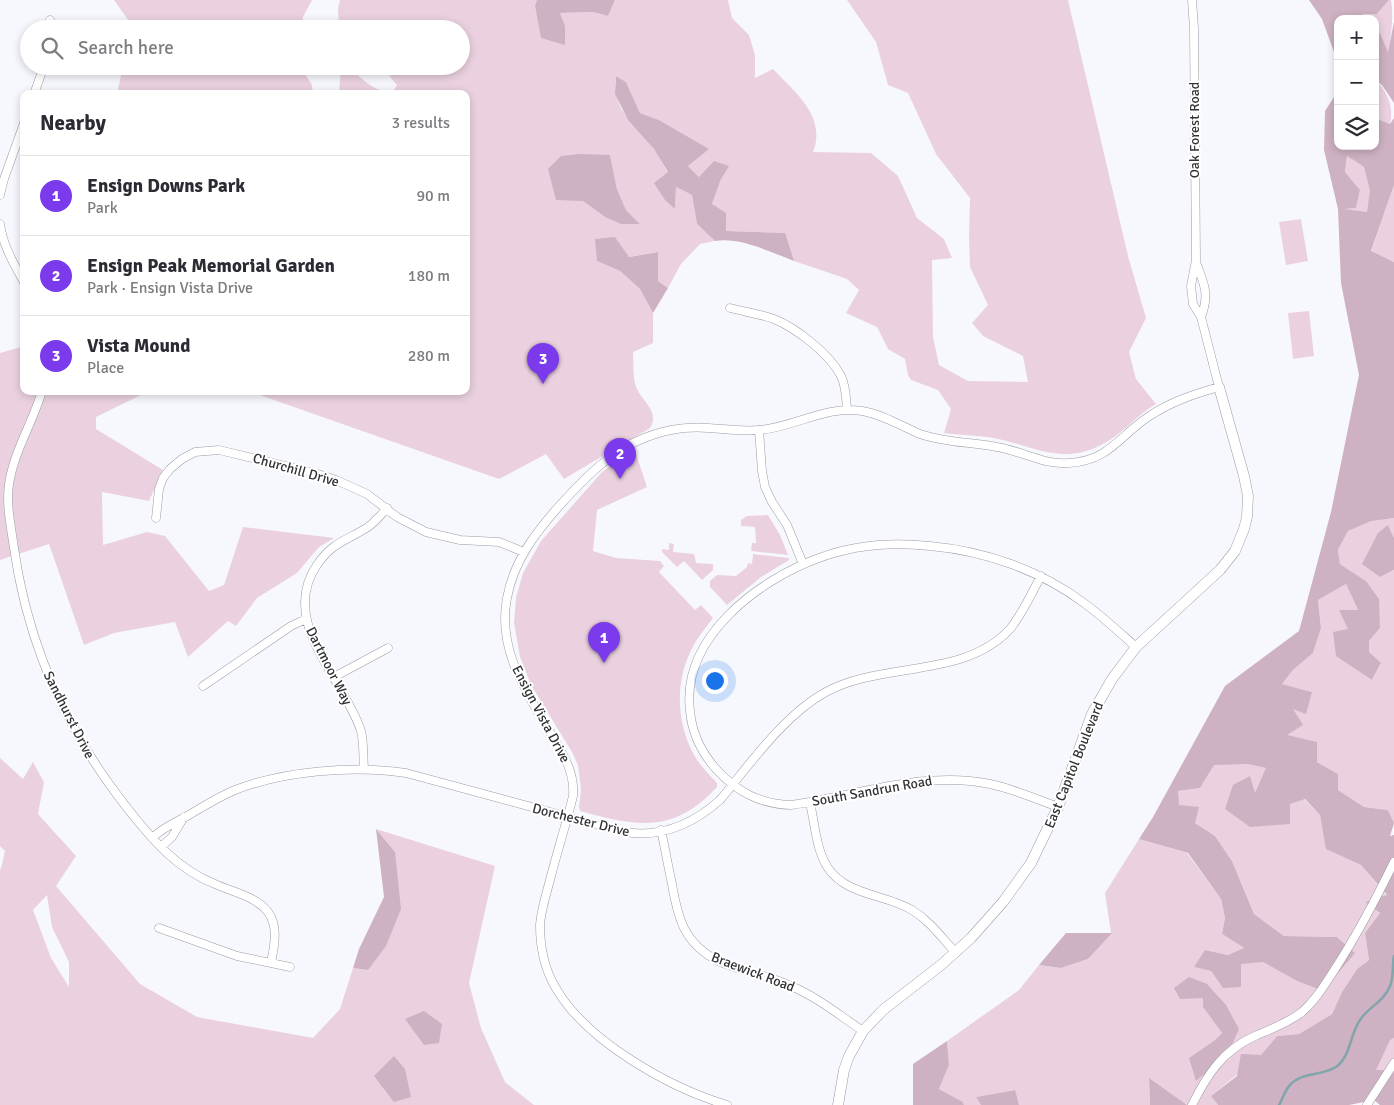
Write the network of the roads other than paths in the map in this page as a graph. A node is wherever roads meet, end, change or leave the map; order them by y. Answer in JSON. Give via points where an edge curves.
{"nodes":[{"id":1,"x":1192,"y":0,"type":"edge"},
{"id":2,"x":41,"y":75,"type":"edge"},
{"id":3,"x":35,"y":90,"type":"edge"},
{"id":4,"x":20,"y":134,"type":"edge"},
{"id":5,"x":0,"y":195,"type":"edge"},
{"id":6,"x":0,"y":224,"type":"edge"},
{"id":7,"x":1,"y":240,"type":"edge"},
{"id":8,"x":1196,"y":260,"type":"junction"},
{"id":9,"x":20,"y":275,"type":"edge"},
{"id":10,"x":730,"y":308,"type":"dead end"},
{"id":11,"x":1201,"y":317,"type":"junction"},
{"id":12,"x":1219,"y":387,"type":"junction"},
{"id":13,"x":40,"y":395,"type":"edge"},
{"id":14,"x":846,"y":409,"type":"junction"},
{"id":15,"x":759,"y":430,"type":"junction"},
{"id":16,"x":386,"y":508,"type":"junction"},
{"id":17,"x":156,"y":518,"type":"dead end"},
{"id":18,"x":524,"y":552,"type":"junction"},
{"id":19,"x":803,"y":564,"type":"junction"},
{"id":20,"x":1041,"y":576,"type":"junction"},
{"id":21,"x":306,"y":619,"type":"junction"},
{"id":22,"x":1136,"y":647,"type":"junction"},
{"id":23,"x":388,"y":648,"type":"dead end"},
{"id":24,"x":334,"y":677,"type":"junction"},
{"id":25,"x":203,"y":686,"type":"dead end"},
{"id":26,"x":364,"y":769,"type":"junction"},
{"id":27,"x":732,"y":785,"type":"junction"},
{"id":28,"x":810,"y":803,"type":"junction"},
{"id":29,"x":1058,"y":807,"type":"junction"},
{"id":30,"x":568,"y":817,"type":"junction"},
{"id":31,"x":184,"y":818,"type":"junction"},
{"id":32,"x":661,"y":830,"type":"junction"},
{"id":33,"x":152,"y":838,"type":"junction"},
{"id":34,"x":161,"y":848,"type":"junction"},
{"id":35,"x":1394,"y":862,"type":"edge"},
{"id":36,"x":159,"y":928,"type":"dead end"},
{"id":37,"x":956,"y":952,"type":"junction"},
{"id":38,"x":271,"y":963,"type":"junction"},
{"id":39,"x":290,"y":967,"type":"dead end"},
{"id":40,"x":863,"y":1031,"type":"junction"},
{"id":41,"x":1394,"y":1063,"type":"edge"},
{"id":42,"x":727,"y":1105,"type":"edge"},
{"id":43,"x":838,"y":1105,"type":"edge"},
{"id":44,"x":1192,"y":1105,"type":"edge"},
{"id":45,"x":1367,"y":1105,"type":"edge"}],
"edges":[{"from":1,"to":8,"type":"street","name":"Oak Forest Road"},
{"from":2,"to":3,"type":"street"},
{"from":4,"to":5,"type":"street"},
{"from":6,"to":7,"type":"street"},
{"from":7,"to":9,"type":"street"},
{"from":8,"to":11,"type":"street","name":"Oak Forest Road","via":[[1207,303]]},
{"from":8,"to":11,"type":"street","name":"Oak Forest Road","via":[[1191,286],[1193,304]]},
{"from":10,"to":14,"type":"street","via":[[775,320],[807,340],[837,369],[845,388]]},
{"from":11,"to":12,"type":"street","name":"East Capitol Boulevard"},
{"from":12,"to":14,"type":"street","name":"Ensign Vista Drive","via":[[1176,400],[1145,419],[1105,453],[1068,464],[1041,461],[997,446],[944,440],[921,434],[870,412]]},
{"from":12,"to":22,"type":"street","name":"East Capitol Boulevard","via":[[1246,485],[1248,506],[1244,529],[1235,551],[1220,570]]},
{"from":13,"to":33,"type":"street","name":"Sandhurst Drive","via":[[9,484],[10,516],[28,616],[47,674],[74,730],[98,770]]},
{"from":14,"to":15,"type":"street","name":"Ensign Vista Drive"},
{"from":15,"to":18,"type":"street","name":"Ensign Vista Drive","via":[[688,427],[660,432],[632,443],[589,474],[542,525]]},
{"from":15,"to":19,"type":"street","via":[[765,487],[787,525]]},
{"from":16,"to":17,"type":"street","name":"Churchill Drive","via":[[368,494],[318,474],[228,451],[210,450],[188,455],[166,475],[159,488]]},
{"from":16,"to":18,"type":"street","name":"Churchill Drive","via":[[406,523],[431,534],[460,540],[499,542]]},
{"from":16,"to":21,"type":"street","name":"Dartmoor Way","via":[[370,526],[334,546],[317,564],[305,595]]},
{"from":18,"to":30,"type":"street","name":"Ensign Vista Drive","via":[[506,600],[507,644],[526,693],[571,770],[573,796]]},
{"from":19,"to":20,"type":"street","name":"South Sandrun Road","via":[[853,548],[910,544],[970,552]]},
{"from":19,"to":27,"type":"street","name":"South Sandrun Road","via":[[749,598],[718,627],[704,644],[694,669],[689,696],[693,729],[712,765]]},
{"from":20,"to":22,"type":"street","name":"South Sandrun Road","via":[[1083,602]]},
{"from":20,"to":27,"type":"street","name":"Dorchester Drive","via":[[1014,623],[987,648],[960,659],[868,676],[827,692],[793,716]]},
{"from":21,"to":24,"type":"street","name":"Dartmoor Way"},
{"from":21,"to":25,"type":"street"},
{"from":22,"to":29,"type":"street","name":"East Capitol Boulevard","via":[[1092,714]]},
{"from":23,"to":24,"type":"street"},
{"from":24,"to":26,"type":"street","name":"Dartmoor Way","via":[[361,732]]},
{"from":26,"to":30,"type":"street","name":"Dorchester Drive","via":[[406,773]]},
{"from":26,"to":31,"type":"street","name":"Dorchester Drive","via":[[259,782],[223,796]]},
{"from":27,"to":28,"type":"street","name":"South Sandrun Road","via":[[766,802]]},
{"from":27,"to":32,"type":"street","name":"Dorchester Drive","via":[[720,800],[696,819],[670,830]]},
{"from":28,"to":29,"type":"street","name":"South Sandrun Road","via":[[896,785],[952,779],[1005,787]]},
{"from":28,"to":37,"type":"street","via":[[820,850],[833,874],[850,887],[913,910]]},
{"from":29,"to":37,"type":"street","name":"East Capitol Boulevard","via":[[1042,843],[1018,882],[988,920]]},
{"from":30,"to":32,"type":"street","name":"Dorchester Drive","via":[[633,834],[652,834]]},
{"from":30,"to":42,"type":"street","name":"Ensign Vista Drive","via":[[540,923],[543,958],[556,989],[585,1023],[629,1058],[679,1087]]},
{"from":31,"to":33,"type":"street","name":"Dorchester Drive","via":[[163,827]]},
{"from":31,"to":34,"type":"street","name":"Dorchester Drive"},
{"from":32,"to":40,"type":"street","name":"Braewick Road","via":[[678,915],[695,945],[722,963],[805,992]]},
{"from":33,"to":34,"type":"street","name":"Sandhurst Drive"},
{"from":34,"to":38,"type":"street","name":"Sandhurst Drive","via":[[213,884],[263,907],[274,928]]},
{"from":35,"to":44,"type":"street","via":[[1366,918],[1314,999],[1289,1021],[1238,1044],[1225,1054],[1206,1078]]},
{"from":36,"to":38,"type":"street","via":[[237,956]]},
{"from":37,"to":40,"type":"street","name":"East Capitol Boulevard","via":[[883,1010]]},
{"from":38,"to":39,"type":"street"},
{"from":40,"to":43,"type":"street","name":"East Capitol Boulevard","via":[[844,1070]]},
{"from":41,"to":45,"type":"street"}]}
